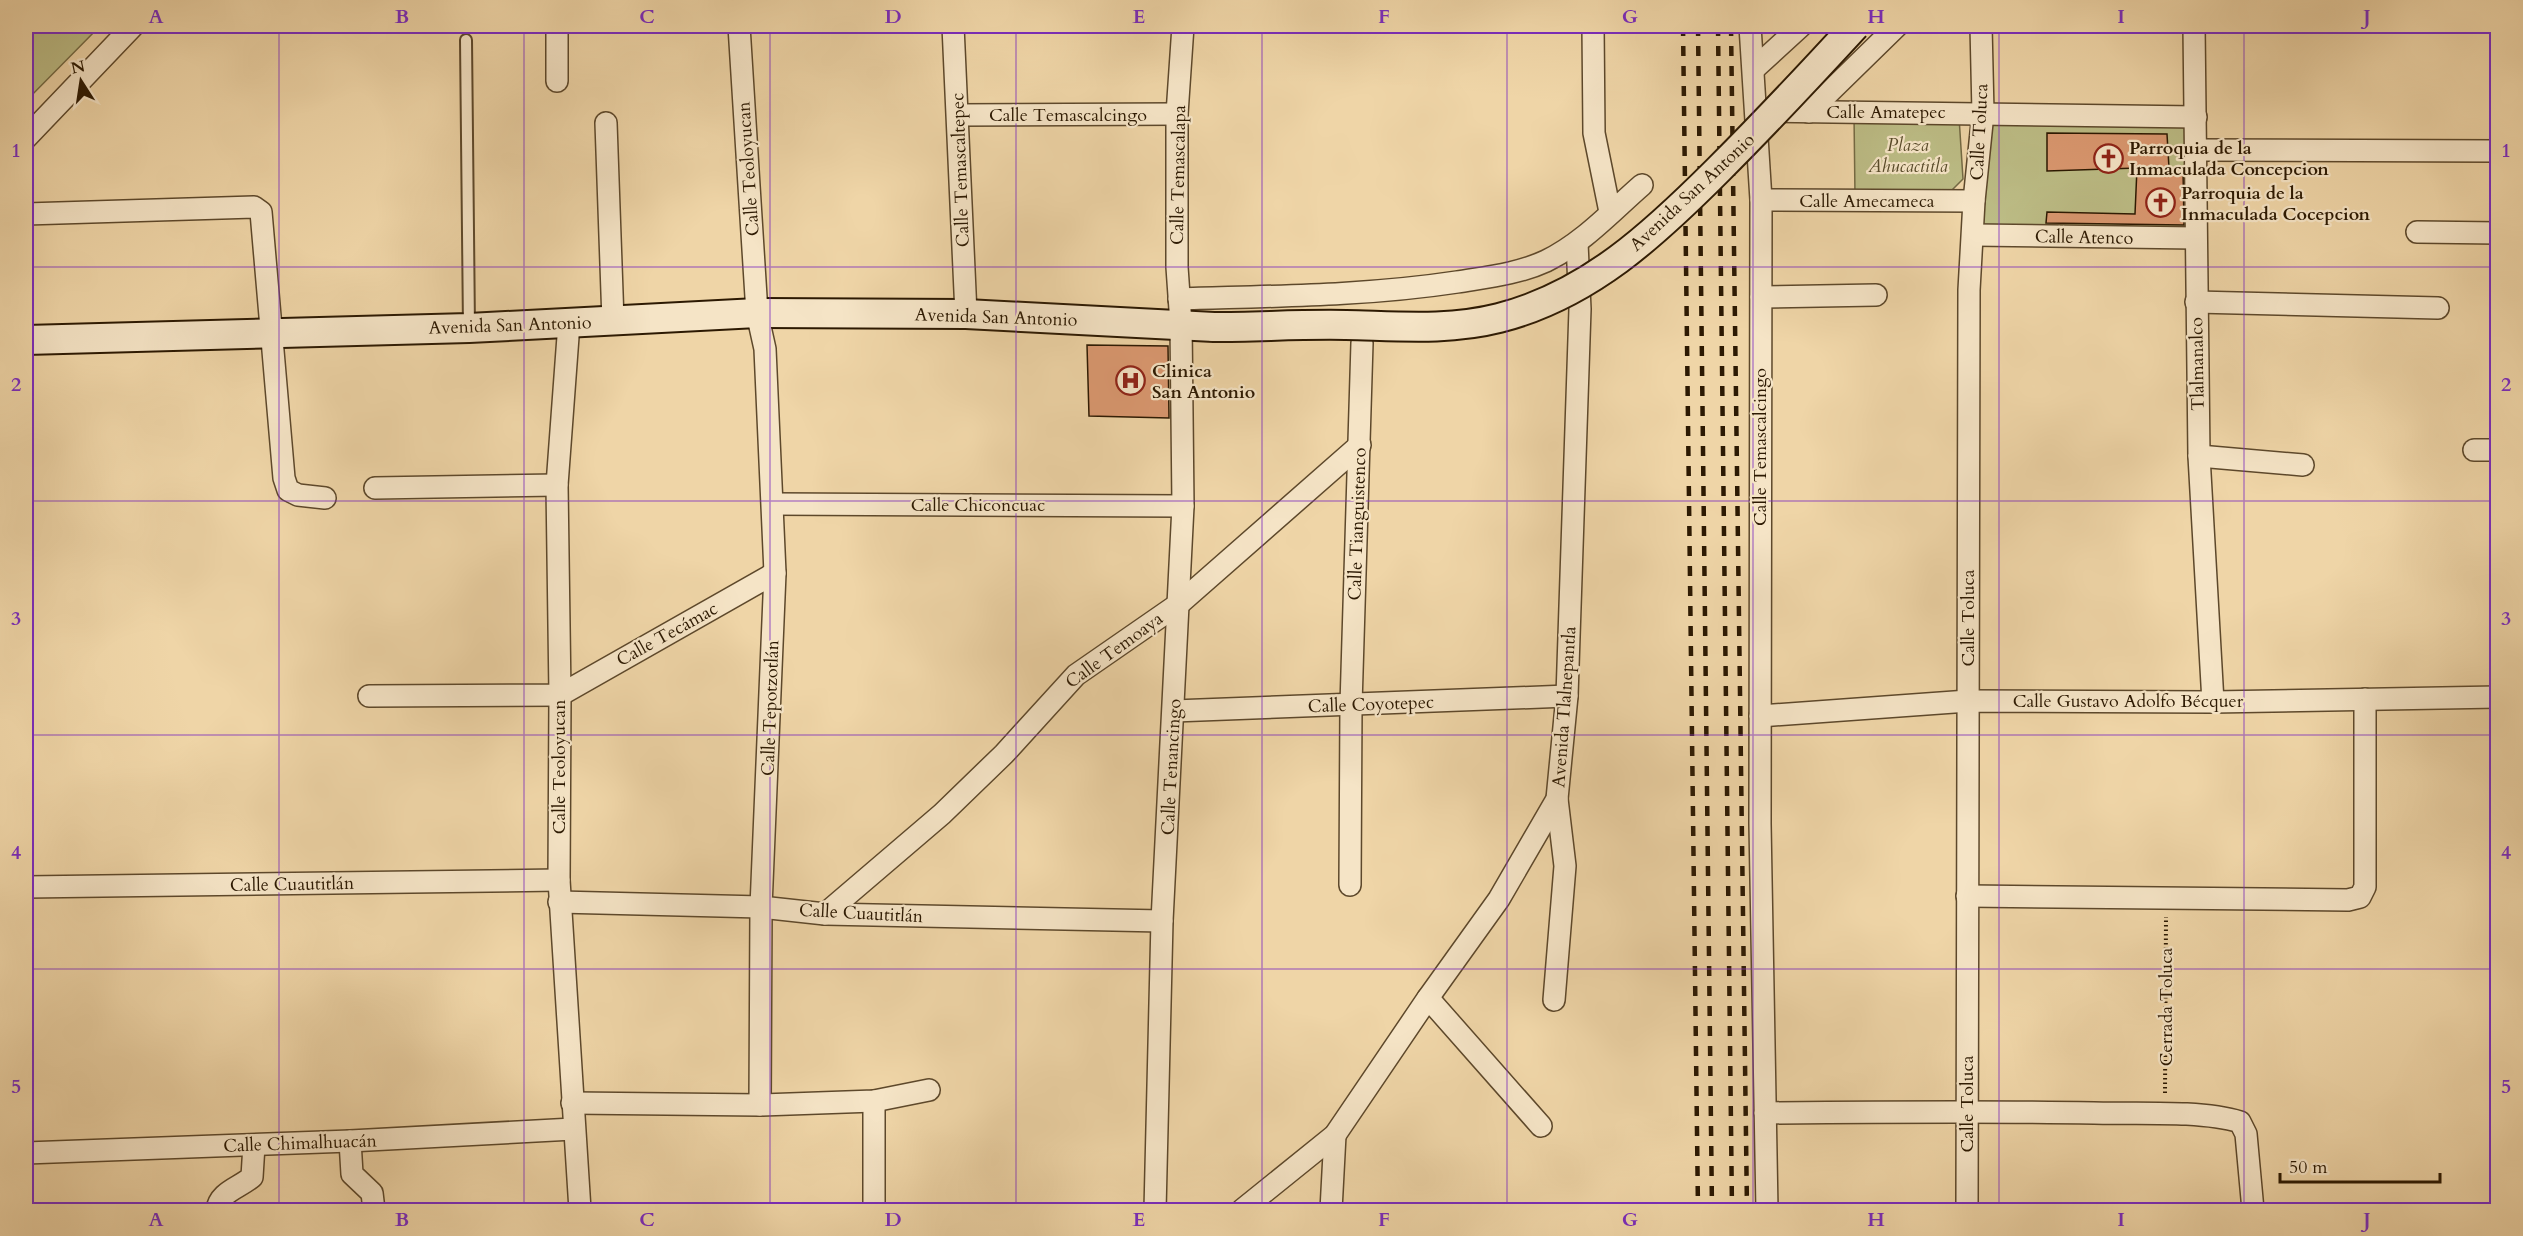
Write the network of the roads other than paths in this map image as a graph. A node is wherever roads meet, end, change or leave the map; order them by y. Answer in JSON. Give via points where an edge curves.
{"nodes":[{"id":1,"x":134,"y":26,"type":"edge"},
{"id":2,"x":557,"y":26,"type":"edge"},
{"id":3,"x":739,"y":26,"type":"edge"},
{"id":4,"x":953,"y":26,"type":"edge"},
{"id":5,"x":1183,"y":26,"type":"edge"},
{"id":6,"x":1593,"y":26,"type":"edge"},
{"id":7,"x":1750,"y":26,"type":"edge"},
{"id":8,"x":1802,"y":26,"type":"edge"},
{"id":9,"x":1855,"y":26,"type":"edge"},
{"id":10,"x":1897,"y":26,"type":"edge"},
{"id":11,"x":1981,"y":26,"type":"edge"},
{"id":12,"x":2194,"y":26,"type":"edge"},
{"id":13,"x":466,"y":40,"type":"dead end"},
{"id":14,"x":1754,"y":69,"type":"junction"},
{"id":15,"x":557,"y":81,"type":"dead end"},
{"id":16,"x":1756,"y":111,"type":"junction"},
{"id":17,"x":1809,"y":112,"type":"junction"},
{"id":18,"x":1983,"y":113,"type":"junction"},
{"id":19,"x":1178,"y":114,"type":"junction"},
{"id":20,"x":958,"y":115,"type":"junction"},
{"id":21,"x":2196,"y":117,"type":"junction"},
{"id":22,"x":606,"y":123,"type":"dead end"},
{"id":23,"x":26,"y":138,"type":"edge"},
{"id":24,"x":2196,"y":150,"type":"junction"},
{"id":25,"x":2498,"y":151,"type":"edge"},
{"id":26,"x":1642,"y":185,"type":"dead end"},
{"id":27,"x":1761,"y":200,"type":"junction"},
{"id":28,"x":1974,"y":201,"type":"junction"},
{"id":29,"x":1610,"y":212,"type":"junction"},
{"id":30,"x":26,"y":214,"type":"edge"},
{"id":31,"x":2417,"y":232,"type":"dead end"},
{"id":32,"x":2498,"y":233,"type":"edge"},
{"id":33,"x":1974,"y":235,"type":"junction"},
{"id":34,"x":2195,"y":238,"type":"junction"},
{"id":35,"x":1577,"y":243,"type":"junction"},
{"id":36,"x":1876,"y":295,"type":"dead end"},
{"id":37,"x":1761,"y":297,"type":"junction"},
{"id":38,"x":2196,"y":302,"type":"junction"},
{"id":39,"x":2438,"y":308,"type":"dead end"},
{"id":40,"x":1180,"y":311,"type":"junction"},
{"id":41,"x":757,"y":313,"type":"junction"},
{"id":42,"x":966,"y":314,"type":"junction"},
{"id":43,"x":613,"y":321,"type":"junction"},
{"id":44,"x":568,"y":323,"type":"junction"},
{"id":45,"x":469,"y":328,"type":"junction"},
{"id":46,"x":273,"y":332,"type":"junction"},
{"id":47,"x":26,"y":340,"type":"edge"},
{"id":48,"x":1362,"y":343,"type":"dead end"},
{"id":49,"x":1360,"y":445,"type":"junction"},
{"id":50,"x":2474,"y":450,"type":"dead end"},
{"id":51,"x":2498,"y":450,"type":"edge"},
{"id":52,"x":2199,"y":456,"type":"junction"},
{"id":53,"x":2303,"y":465,"type":"dead end"},
{"id":54,"x":557,"y":485,"type":"junction"},
{"id":55,"x":375,"y":488,"type":"dead end"},
{"id":56,"x":325,"y":498,"type":"dead end"},
{"id":57,"x":773,"y":504,"type":"junction"},
{"id":58,"x":1183,"y":506,"type":"junction"},
{"id":59,"x":775,"y":573,"type":"junction"},
{"id":60,"x":1180,"y":603,"type":"junction"},
{"id":61,"x":560,"y":695,"type":"junction"},
{"id":62,"x":369,"y":696,"type":"dead end"},
{"id":63,"x":1568,"y":696,"type":"junction"},
{"id":64,"x":2498,"y":697,"type":"edge"},
{"id":65,"x":2366,"y":699,"type":"junction"},
{"id":66,"x":1968,"y":701,"type":"junction"},
{"id":67,"x":2213,"y":702,"type":"junction"},
{"id":68,"x":1351,"y":705,"type":"junction"},
{"id":69,"x":1174,"y":711,"type":"junction"},
{"id":70,"x":1760,"y":716,"type":"junction"},
{"id":71,"x":1557,"y":799,"type":"junction"},
{"id":72,"x":559,"y":880,"type":"junction"},
{"id":73,"x":1350,"y":885,"type":"dead end"},
{"id":74,"x":26,"y":887,"type":"edge"},
{"id":75,"x":1967,"y":896,"type":"junction"},
{"id":76,"x":559,"y":902,"type":"junction"},
{"id":77,"x":761,"y":907,"type":"junction"},
{"id":78,"x":825,"y":914,"type":"junction"},
{"id":79,"x":1162,"y":921,"type":"junction"},
{"id":80,"x":1428,"y":998,"type":"junction"},
{"id":81,"x":1554,"y":1000,"type":"dead end"},
{"id":82,"x":929,"y":1090,"type":"dead end"},
{"id":83,"x":874,"y":1101,"type":"junction"},
{"id":84,"x":572,"y":1103,"type":"junction"},
{"id":85,"x":760,"y":1105,"type":"junction"},
{"id":86,"x":1967,"y":1111,"type":"junction"},
{"id":87,"x":1765,"y":1113,"type":"junction"},
{"id":88,"x":1541,"y":1125,"type":"dead end"},
{"id":89,"x":573,"y":1130,"type":"junction"},
{"id":90,"x":1335,"y":1135,"type":"junction"},
{"id":91,"x":350,"y":1141,"type":"junction"},
{"id":92,"x":254,"y":1145,"type":"junction"},
{"id":93,"x":26,"y":1153,"type":"edge"},
{"id":94,"x":217,"y":1210,"type":"edge"},
{"id":95,"x":374,"y":1210,"type":"edge"},
{"id":96,"x":580,"y":1210,"type":"edge"},
{"id":97,"x":874,"y":1210,"type":"edge"},
{"id":98,"x":1155,"y":1210,"type":"edge"},
{"id":99,"x":1242,"y":1210,"type":"edge"},
{"id":100,"x":1331,"y":1210,"type":"edge"},
{"id":101,"x":1767,"y":1210,"type":"edge"},
{"id":102,"x":1967,"y":1210,"type":"edge"},
{"id":103,"x":2253,"y":1210,"type":"edge"}],
"edges":[{"from":1,"to":23,"type":"street"},
{"from":2,"to":15,"type":"street"},
{"from":3,"to":41,"type":"street","name":"Calle Teoloyucan"},
{"from":4,"to":20,"type":"street","name":"Calle Temascaltepec"},
{"from":5,"to":19,"type":"street","name":"Calle Temascalapa"},
{"from":6,"to":29,"type":"street","via":[[1594,133]]},
{"from":7,"to":14,"type":"street","name":"Calle Temascalcingo"},
{"from":8,"to":14,"type":"street"},
{"from":9,"to":40,"type":"main road","name":"Avenida San Antonio","bridge":true,"via":[[1766,123],[1631,252],[1546,302],[1498,318],[1429,328],[1214,327]]},
{"from":10,"to":17,"type":"street"},
{"from":11,"to":18,"type":"street","name":"Calle Toluca"},
{"from":12,"to":21,"type":"street","name":"Tlalmanalco"},
{"from":13,"to":45,"type":"lane"},
{"from":14,"to":16,"type":"street","name":"Calle Temascalcingo"},
{"from":16,"to":17,"type":"street","name":"Calle Amatepec"},
{"from":16,"to":27,"type":"street","name":"Calle Temascalcingo"},
{"from":17,"to":18,"type":"street","name":"Calle Amatepec"},
{"from":18,"to":21,"type":"street","name":"Calle Amatepec"},
{"from":18,"to":28,"type":"street","name":"Calle Toluca"},
{"from":19,"to":20,"type":"street","name":"Calle Temascalcingo"},
{"from":19,"to":40,"type":"street","name":"Calle Temascalapa"},
{"from":20,"to":42,"type":"street","name":"Calle Temascaltepec"},
{"from":21,"to":24,"type":"street","name":"Tlalmanalco"},
{"from":22,"to":43,"type":"street"},
{"from":24,"to":25,"type":"street"},
{"from":24,"to":34,"type":"street","name":"Tlalmanalco"},
{"from":26,"to":29,"type":"street","name":"Avenida San Antonio"},
{"from":27,"to":28,"type":"street","name":"Calle Amecameca"},
{"from":27,"to":37,"type":"street","name":"Calle Temascalcingo"},
{"from":28,"to":33,"type":"street","name":"Calle Toluca"},
{"from":29,"to":35,"type":"street","name":"Avenida San Antonio"},
{"from":30,"to":46,"type":"street","via":[[254,207],[261,212],[264,222]]},
{"from":31,"to":32,"type":"street"},
{"from":33,"to":34,"type":"street","name":"Calle Atenco"},
{"from":33,"to":66,"type":"street","name":"Calle Toluca","via":[[1969,290]]},
{"from":34,"to":38,"type":"street","name":"Tlalmanalco"},
{"from":35,"to":40,"type":"street","name":"Avenida San Antonio","via":[[1544,261],[1509,273],[1424,287]]},
{"from":35,"to":63,"type":"street","name":"Avenida Tlalnepantla","via":[[1580,309]]},
{"from":36,"to":37,"type":"street"},
{"from":37,"to":70,"type":"street","name":"Calle Temascalcingo"},
{"from":38,"to":39,"type":"street"},
{"from":38,"to":52,"type":"street","name":"Tlalmanalco"},
{"from":40,"to":42,"type":"main road","name":"Avenida San Antonio"},
{"from":40,"to":58,"type":"street","name":"Calle Tenancingo"},
{"from":41,"to":42,"type":"main road","name":"Avenida San Antonio"},
{"from":41,"to":43,"type":"main road","name":"Avenida San Antonio"},
{"from":41,"to":57,"type":"street","name":"Calle Tepotzotlán","via":[[765,349]]},
{"from":43,"to":44,"type":"main road","name":"Avenida San Antonio"},
{"from":44,"to":45,"type":"main road","name":"Avenida San Antonio"},
{"from":44,"to":54,"type":"street","name":"Calle Teoloyucan"},
{"from":45,"to":46,"type":"main road","name":"Avenida San Antonio"},
{"from":46,"to":47,"type":"main road","name":"Avenida San Antonio"},
{"from":46,"to":56,"type":"street","via":[[284,478],[288,490],[298,495]]},
{"from":48,"to":49,"type":"street","name":"Calle Tianguistenco"},
{"from":49,"to":60,"type":"street","name":"Calle Temoaya"},
{"from":49,"to":68,"type":"street","name":"Calle Tianguistenco"},
{"from":50,"to":51,"type":"street"},
{"from":52,"to":53,"type":"street"},
{"from":52,"to":67,"type":"street","name":"Tlalmanalco"},
{"from":54,"to":55,"type":"street"},
{"from":54,"to":61,"type":"street","name":"Calle Teoloyucan"},
{"from":57,"to":58,"type":"street","name":"Calle Chiconcuac"},
{"from":57,"to":59,"type":"street","name":"Calle Tepotzotlán"},
{"from":58,"to":60,"type":"street","name":"Calle Tenancingo"},
{"from":59,"to":61,"type":"street","name":"Calle Tecámac"},
{"from":59,"to":77,"type":"street","name":"Calle Tepotzotlán"},
{"from":60,"to":69,"type":"street","name":"Calle Tenancingo"},
{"from":60,"to":78,"type":"street","name":"Calle Temoaya","via":[[1076,675],[950,806]]},
{"from":61,"to":62,"type":"street"},
{"from":61,"to":72,"type":"street","name":"Calle Teoloyucan"},
{"from":63,"to":68,"type":"street","name":"Calle Coyotepec"},
{"from":63,"to":71,"type":"street","name":"Avenida Tlalnepantla"},
{"from":64,"to":65,"type":"street","name":"Calle Gustavo Adolfo Bécquer"},
{"from":65,"to":67,"type":"street","name":"Calle Gustavo Adolfo Bécquer"},
{"from":65,"to":75,"type":"street","via":[[2365,887],[2360,897],[2348,900]]},
{"from":66,"to":67,"type":"street","name":"Calle Gustavo Adolfo Bécquer"},
{"from":66,"to":70,"type":"street","name":"Calle Gustavo Adolfo Bécquer"},
{"from":66,"to":75,"type":"street","name":"Calle Toluca"},
{"from":68,"to":69,"type":"street","name":"Calle Coyotepec"},
{"from":68,"to":73,"type":"street","name":"Calle Tianguistenco"},
{"from":69,"to":79,"type":"street","name":"Calle Tenancingo"},
{"from":70,"to":87,"type":"street","name":"Calle Temascalcingo"},
{"from":71,"to":80,"type":"street","name":"Avenida Tlalnepantla","via":[[1499,899]]},
{"from":71,"to":81,"type":"street","via":[[1565,866]]},
{"from":72,"to":74,"type":"street","name":"Calle Cuautitlán"},
{"from":72,"to":76,"type":"street","name":"Calle Teoloyucan"},
{"from":75,"to":86,"type":"street","name":"Calle Toluca"},
{"from":76,"to":77,"type":"street","name":"Calle Cuautitlán"},
{"from":76,"to":84,"type":"street","name":"Calle Teoloyucan"},
{"from":77,"to":78,"type":"street","name":"Calle Cuautitlán"},
{"from":77,"to":85,"type":"street","name":"Calle Tepotzotlán"},
{"from":78,"to":79,"type":"street","name":"Calle Cuautitlán"},
{"from":79,"to":98,"type":"street","name":"Calle Tenancingo"},
{"from":80,"to":88,"type":"street"},
{"from":80,"to":90,"type":"street","name":"Avenida Tlalnepantla"},
{"from":82,"to":83,"type":"street"},
{"from":83,"to":85,"type":"street"},
{"from":83,"to":97,"type":"street"},
{"from":84,"to":85,"type":"street"},
{"from":84,"to":89,"type":"street","name":"Calle Teoloyucan"},
{"from":86,"to":87,"type":"street"},
{"from":86,"to":102,"type":"street","name":"Calle Toluca"},
{"from":86,"to":103,"type":"street","via":[[2165,1115],[2240,1122],[2246,1134]]},
{"from":87,"to":101,"type":"street","name":"Calle Temascalcingo"},
{"from":89,"to":91,"type":"street","name":"Calle Chimalhuacán"},
{"from":89,"to":96,"type":"street","name":"Calle Teoloyucan"},
{"from":90,"to":99,"type":"street","name":"Avenida Tlalnepantla"},
{"from":90,"to":100,"type":"street"},
{"from":91,"to":92,"type":"street","name":"Calle Chimalhuacán"},
{"from":91,"to":95,"type":"street","via":[[352,1174],[372,1193]]},
{"from":92,"to":93,"type":"street","name":"Calle Chimalhuacán"},
{"from":92,"to":94,"type":"street","via":[[252,1177],[225,1194]]}]}
